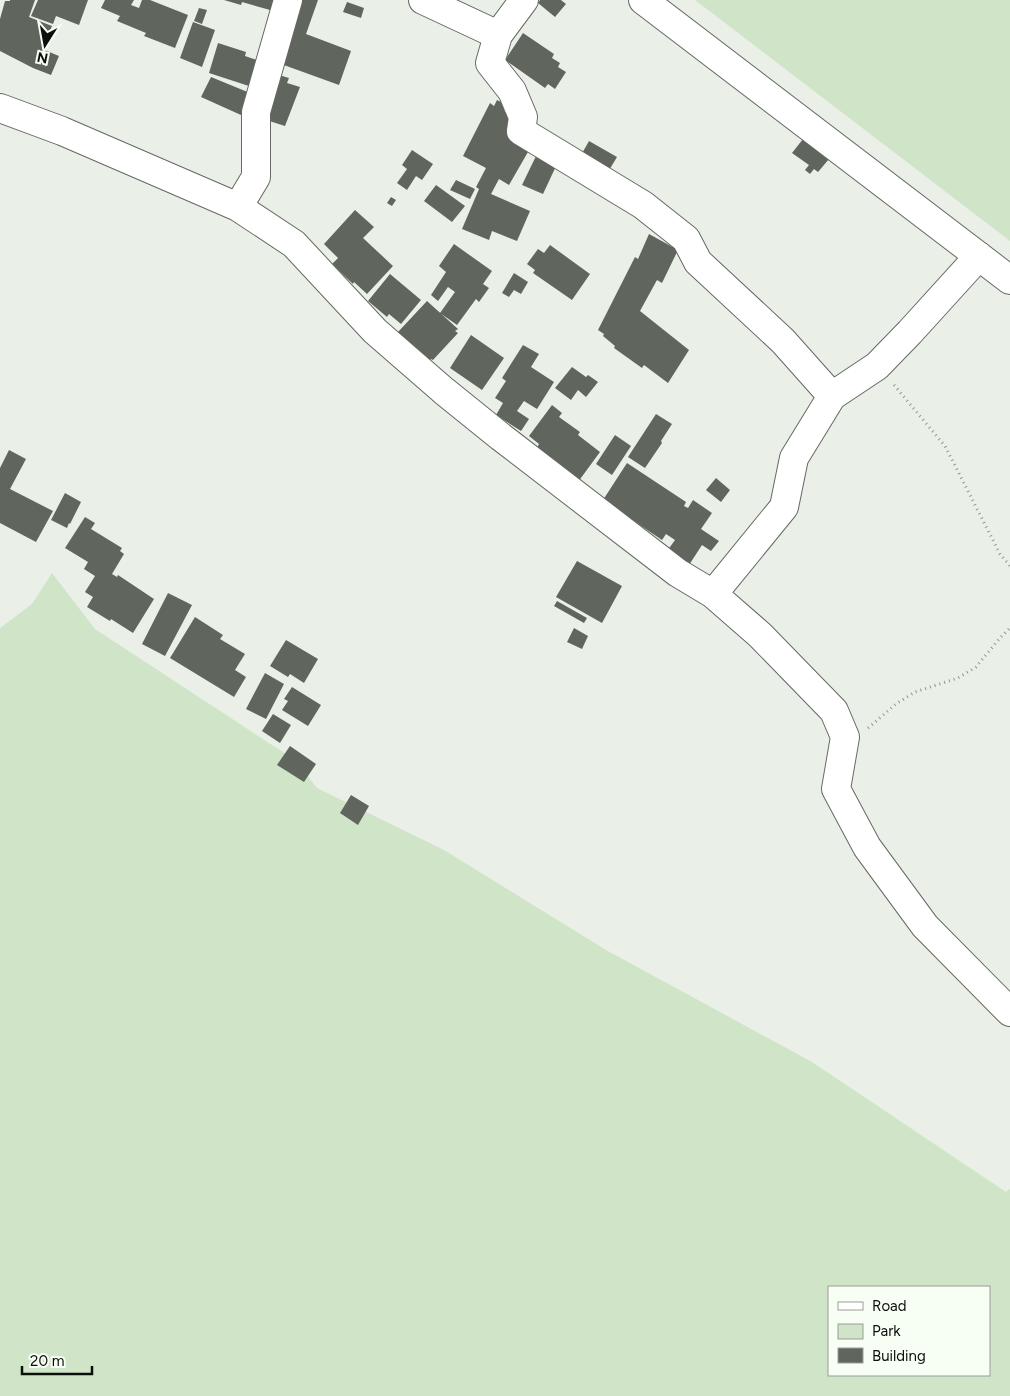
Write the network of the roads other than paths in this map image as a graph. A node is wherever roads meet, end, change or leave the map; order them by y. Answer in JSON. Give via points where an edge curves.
{"nodes":[{"id":1,"x":288,"y":0,"type":"edge"},
{"id":2,"x":423,"y":0,"type":"edge"},
{"id":3,"x":524,"y":0,"type":"edge"},
{"id":4,"x":644,"y":0,"type":"edge"},
{"id":5,"x":498,"y":34,"type":"junction"},
{"id":6,"x":0,"y":108,"type":"edge"},
{"id":7,"x":238,"y":207,"type":"junction"},
{"id":8,"x":979,"y":256,"type":"junction"},
{"id":9,"x":1010,"y":280,"type":"edge"},
{"id":10,"x":832,"y":396,"type":"junction"},
{"id":11,"x":713,"y":594,"type":"junction"},
{"id":12,"x":1010,"y":1012,"type":"edge"}],
"edges":[{"from":1,"to":7,"type":"street","via":[[256,112],[256,177]]},
{"from":2,"to":5,"type":"street"},
{"from":3,"to":5,"type":"street"},
{"from":4,"to":8,"type":"street"},
{"from":5,"to":10,"type":"street","via":[[490,63],[512,92],[523,117],[521,131],[643,205],[686,239],[698,262],[782,342]]},
{"from":6,"to":7,"type":"street"},
{"from":7,"to":11,"type":"street","via":[[294,244],[375,331],[444,391],[678,573]]},
{"from":8,"to":9,"type":"street"},
{"from":8,"to":10,"type":"street","via":[[877,366]]},
{"from":10,"to":11,"type":"street","via":[[794,458],[784,507]]},
{"from":11,"to":12,"type":"street","via":[[834,711],[845,737],[836,789],[867,847],[925,926]]}]}
